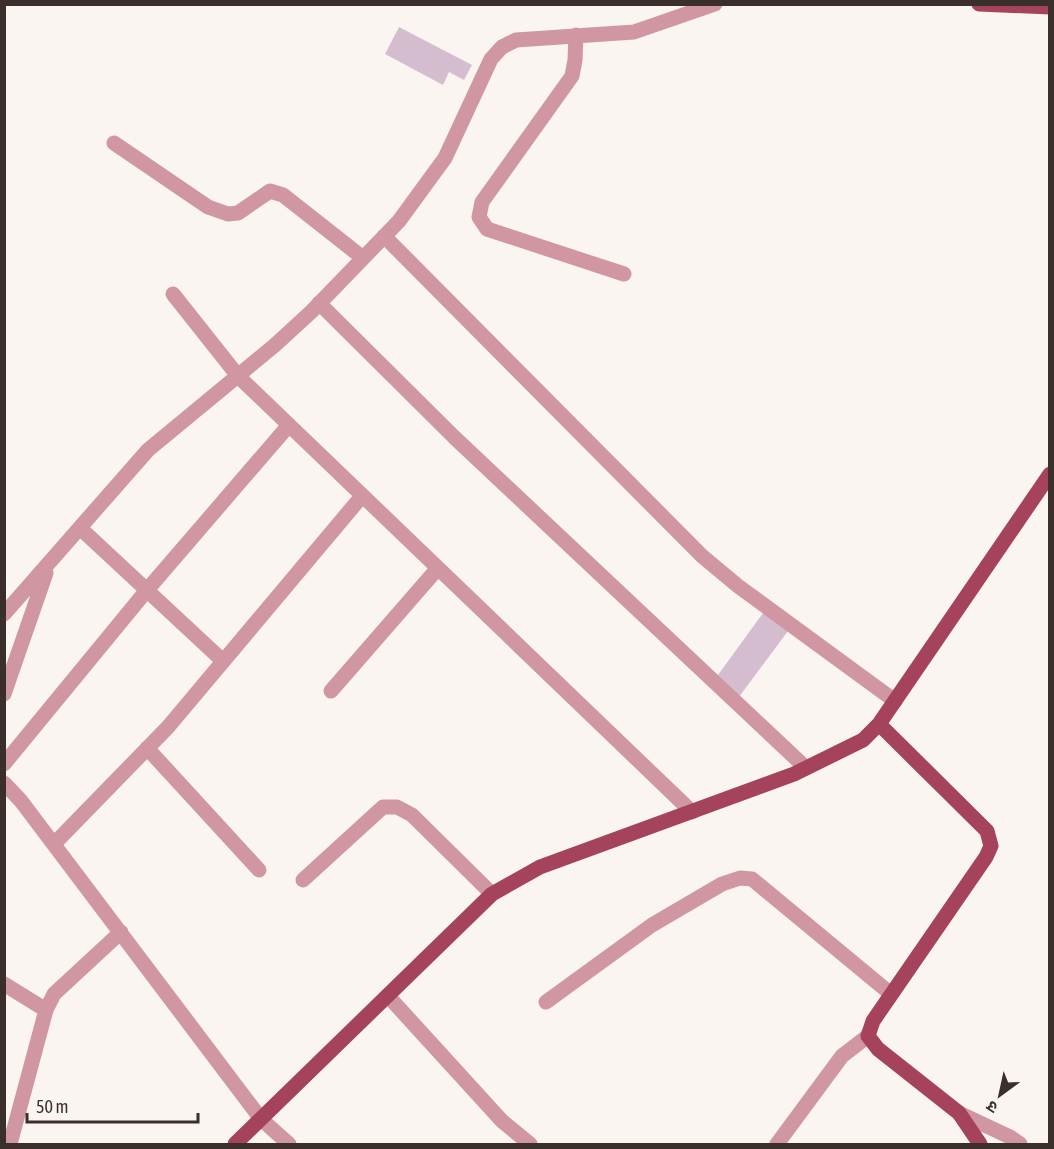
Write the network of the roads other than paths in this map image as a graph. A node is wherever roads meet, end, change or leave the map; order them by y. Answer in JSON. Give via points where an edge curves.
{"nodes":[{"id":1,"x":715,"y":4,"type":"edge"},
{"id":2,"x":979,"y":4,"type":"edge"},
{"id":3,"x":1050,"y":7,"type":"edge"},
{"id":4,"x":576,"y":35,"type":"junction"},
{"id":5,"x":114,"y":143,"type":"dead end"},
{"id":6,"x":384,"y":236,"type":"junction"},
{"id":7,"x":363,"y":258,"type":"junction"},
{"id":8,"x":624,"y":274,"type":"dead end"},
{"id":9,"x":173,"y":294,"type":"dead end"},
{"id":10,"x":320,"y":303,"type":"junction"},
{"id":11,"x":238,"y":376,"type":"junction"},
{"id":12,"x":289,"y":425,"type":"junction"},
{"id":13,"x":1050,"y":474,"type":"edge"},
{"id":14,"x":362,"y":496,"type":"junction"},
{"id":15,"x":80,"y":528,"type":"junction"},
{"id":16,"x":49,"y":564,"type":"junction"},
{"id":17,"x":438,"y":568,"type":"junction"},
{"id":18,"x":147,"y":590,"type":"junction"},
{"id":19,"x":4,"y":614,"type":"edge"},
{"id":20,"x":223,"y":661,"type":"junction"},
{"id":21,"x":331,"y":691,"type":"dead end"},
{"id":22,"x":4,"y":694,"type":"edge"},
{"id":23,"x":895,"y":701,"type":"junction"},
{"id":24,"x":879,"y":724,"type":"junction"},
{"id":25,"x":147,"y":748,"type":"junction"},
{"id":26,"x":4,"y":764,"type":"edge"},
{"id":27,"x":806,"y":768,"type":"junction"},
{"id":28,"x":4,"y":783,"type":"edge"},
{"id":29,"x":692,"y":812,"type":"junction"},
{"id":30,"x":54,"y":844,"type":"junction"},
{"id":31,"x":259,"y":870,"type":"dead end"},
{"id":32,"x":303,"y":880,"type":"dead end"},
{"id":33,"x":492,"y":894,"type":"junction"},
{"id":34,"x":121,"y":932,"type":"junction"},
{"id":35,"x":4,"y":984,"type":"edge"},
{"id":36,"x":891,"y":994,"type":"junction"},
{"id":37,"x":388,"y":996,"type":"junction"},
{"id":38,"x":546,"y":1002,"type":"dead end"},
{"id":39,"x":46,"y":1010,"type":"junction"},
{"id":40,"x":868,"y":1036,"type":"junction"},
{"id":41,"x":959,"y":1113,"type":"junction"},
{"id":42,"x":261,"y":1119,"type":"junction"},
{"id":43,"x":10,"y":1144,"type":"edge"},
{"id":44,"x":235,"y":1144,"type":"edge"},
{"id":45,"x":289,"y":1144,"type":"edge"},
{"id":46,"x":530,"y":1144,"type":"edge"},
{"id":47,"x":777,"y":1144,"type":"edge"},
{"id":48,"x":980,"y":1144,"type":"edge"},
{"id":49,"x":1020,"y":1144,"type":"edge"}],
"edges":[{"from":1,"to":4,"type":"street","via":[[634,32]]},
{"from":2,"to":3,"type":"main road"},
{"from":4,"to":6,"type":"street","via":[[516,40],[502,46],[491,59],[445,158]]},
{"from":4,"to":8,"type":"street","via":[[572,76],[482,202],[479,217],[487,229]]},
{"from":5,"to":7,"type":"street","via":[[208,207],[228,214],[238,213],[270,191],[282,195]]},
{"from":6,"to":7,"type":"street"},
{"from":6,"to":23,"type":"street","via":[[702,556]]},
{"from":7,"to":10,"type":"street"},
{"from":9,"to":11,"type":"street"},
{"from":10,"to":11,"type":"street"},
{"from":10,"to":27,"type":"street","via":[[455,438]]},
{"from":11,"to":12,"type":"street"},
{"from":11,"to":15,"type":"street","via":[[148,450]]},
{"from":12,"to":14,"type":"street"},
{"from":12,"to":18,"type":"street"},
{"from":13,"to":23,"type":"main road"},
{"from":14,"to":17,"type":"street"},
{"from":14,"to":20,"type":"street"},
{"from":15,"to":16,"type":"street"},
{"from":15,"to":18,"type":"street"},
{"from":16,"to":19,"type":"street"},
{"from":16,"to":22,"type":"street"},
{"from":17,"to":21,"type":"street"},
{"from":17,"to":29,"type":"street"},
{"from":18,"to":20,"type":"street"},
{"from":18,"to":26,"type":"street"},
{"from":20,"to":25,"type":"street"},
{"from":23,"to":24,"type":"main road"},
{"from":24,"to":27,"type":"main road","via":[[863,740]]},
{"from":24,"to":36,"type":"main road","via":[[987,831],[991,846]]},
{"from":25,"to":30,"type":"street"},
{"from":25,"to":31,"type":"street"},
{"from":27,"to":29,"type":"main road"},
{"from":28,"to":30,"type":"street"},
{"from":29,"to":33,"type":"main road","via":[[540,867]]},
{"from":30,"to":34,"type":"street"},
{"from":32,"to":33,"type":"street","via":[[383,807],[397,807],[412,815]]},
{"from":33,"to":37,"type":"main road"},
{"from":34,"to":39,"type":"street","via":[[54,994]]},
{"from":34,"to":42,"type":"street"},
{"from":35,"to":39,"type":"street"},
{"from":36,"to":38,"type":"street","via":[[752,879],[740,878],[722,884],[652,925]]},
{"from":36,"to":40,"type":"main road"},
{"from":37,"to":42,"type":"main road"},
{"from":37,"to":46,"type":"street","via":[[502,1121]]},
{"from":39,"to":43,"type":"street"},
{"from":40,"to":41,"type":"main road","via":[[878,1049]]},
{"from":40,"to":47,"type":"street","via":[[842,1056]]},
{"from":41,"to":48,"type":"main road"},
{"from":41,"to":49,"type":"street"},
{"from":42,"to":44,"type":"main road"},
{"from":42,"to":45,"type":"street"}]}
